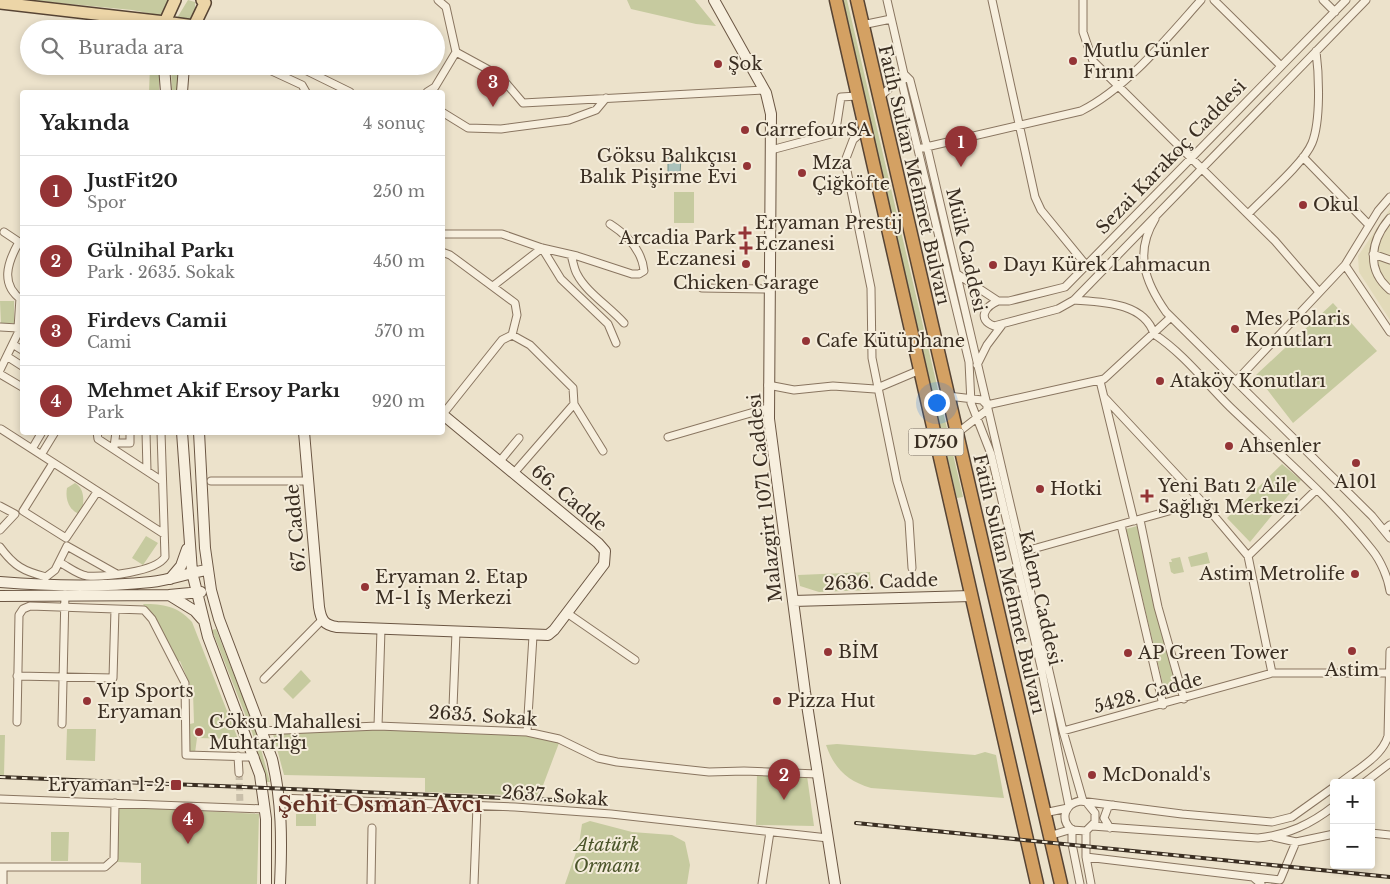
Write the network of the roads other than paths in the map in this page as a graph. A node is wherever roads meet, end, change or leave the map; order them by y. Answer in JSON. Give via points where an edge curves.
{"nodes":[{"id":1,"x":175,"y":0,"type":"edge"},
{"id":2,"x":438,"y":0,"type":"edge"},
{"id":3,"x":714,"y":0,"type":"edge"},
{"id":4,"x":836,"y":0,"type":"edge"},
{"id":5,"x":857,"y":0,"type":"edge"},
{"id":6,"x":887,"y":0,"type":"edge"},
{"id":7,"x":992,"y":0,"type":"edge"},
{"id":8,"x":1083,"y":0,"type":"edge"},
{"id":9,"x":1201,"y":0,"type":"edge"},
{"id":10,"x":1214,"y":0,"type":"edge"},
{"id":11,"x":1323,"y":0,"type":"edge"},
{"id":12,"x":1346,"y":0,"type":"edge"},
{"id":13,"x":1366,"y":0,"type":"edge"},
{"id":14,"x":205,"y":1,"type":"edge"},
{"id":15,"x":0,"y":3,"type":"edge"},
{"id":16,"x":1335,"y":12,"type":"junction"},
{"id":17,"x":891,"y":19,"type":"junction"},
{"id":18,"x":122,"y":20,"type":"edge"},
{"id":19,"x":167,"y":20,"type":"edge"},
{"id":20,"x":197,"y":20,"type":"edge"},
{"id":21,"x":862,"y":25,"type":"junction"},
{"id":22,"x":1316,"y":51,"type":"junction"},
{"id":23,"x":456,"y":52,"type":"junction"},
{"id":24,"x":1280,"y":66,"type":"junction"},
{"id":25,"x":445,"y":70,"type":"edge"},
{"id":26,"x":904,"y":74,"type":"junction"},
{"id":27,"x":165,"y":75,"type":"edge"},
{"id":28,"x":183,"y":75,"type":"edge"},
{"id":29,"x":280,"y":75,"type":"edge"},
{"id":30,"x":315,"y":75,"type":"edge"},
{"id":31,"x":442,"y":75,"type":"edge"},
{"id":32,"x":1118,"y":85,"type":"junction"},
{"id":33,"x":166,"y":90,"type":"edge"},
{"id":34,"x":182,"y":90,"type":"edge"},
{"id":35,"x":305,"y":90,"type":"edge"},
{"id":36,"x":346,"y":90,"type":"edge"},
{"id":37,"x":430,"y":90,"type":"edge"},
{"id":38,"x":764,"y":90,"type":"junction"},
{"id":39,"x":857,"y":96,"type":"junction"},
{"id":40,"x":606,"y":98,"type":"junction"},
{"id":41,"x":878,"y":98,"type":"junction"},
{"id":42,"x":445,"y":114,"type":"edge"},
{"id":43,"x":1020,"y":125,"type":"junction"},
{"id":44,"x":866,"y":129,"type":"junction"},
{"id":45,"x":926,"y":147,"type":"junction"},
{"id":46,"x":918,"y":149,"type":"junction"},
{"id":47,"x":771,"y":150,"type":"junction"},
{"id":48,"x":1303,"y":156,"type":"junction"},
{"id":49,"x":1192,"y":159,"type":"junction"},
{"id":50,"x":1201,"y":168,"type":"junction"},
{"id":51,"x":1390,"y":197,"type":"edge"},
{"id":52,"x":1161,"y":209,"type":"junction"},
{"id":53,"x":1248,"y":214,"type":"junction"},
{"id":54,"x":1390,"y":218,"type":"edge"},
{"id":55,"x":610,"y":224,"type":"dead end"},
{"id":56,"x":1369,"y":225,"type":"junction"},
{"id":57,"x":4,"y":232,"type":"dead end"},
{"id":58,"x":445,"y":234,"type":"edge"},
{"id":59,"x":20,"y":242,"type":"edge"},
{"id":60,"x":20,"y":244,"type":"edge"},
{"id":61,"x":542,"y":248,"type":"junction"},
{"id":62,"x":445,"y":253,"type":"edge"},
{"id":63,"x":1372,"y":254,"type":"junction"},
{"id":64,"x":571,"y":255,"type":"junction"},
{"id":65,"x":1390,"y":260,"type":"edge"},
{"id":66,"x":1086,"y":265,"type":"junction"},
{"id":67,"x":1344,"y":265,"type":"junction"},
{"id":68,"x":957,"y":274,"type":"junction"},
{"id":69,"x":493,"y":286,"type":"junction"},
{"id":70,"x":702,"y":288,"type":"dead end"},
{"id":71,"x":770,"y":289,"type":"junction"},
{"id":72,"x":1390,"y":290,"type":"edge"},
{"id":73,"x":1319,"y":292,"type":"junction"},
{"id":74,"x":20,"y":298,"type":"edge"},
{"id":75,"x":1074,"y":300,"type":"junction"},
{"id":76,"x":998,"y":301,"type":"junction"},
{"id":77,"x":1171,"y":317,"type":"junction"},
{"id":78,"x":624,"y":323,"type":"dead end"},
{"id":79,"x":20,"y":325,"type":"edge"},
{"id":80,"x":1002,"y":325,"type":"junction"},
{"id":81,"x":0,"y":327,"type":"edge"},
{"id":82,"x":1390,"y":332,"type":"edge"},
{"id":83,"x":1154,"y":334,"type":"junction"},
{"id":84,"x":512,"y":336,"type":"junction"},
{"id":85,"x":616,"y":343,"type":"dead end"},
{"id":86,"x":14,"y":345,"type":"junction"},
{"id":87,"x":20,"y":349,"type":"edge"},
{"id":88,"x":8,"y":357,"type":"junction"},
{"id":89,"x":20,"y":365,"type":"edge"},
{"id":90,"x":977,"y":366,"type":"junction"},
{"id":91,"x":920,"y":370,"type":"junction"},
{"id":92,"x":0,"y":372,"type":"edge"},
{"id":93,"x":1237,"y":380,"type":"junction"},
{"id":94,"x":1100,"y":381,"type":"junction"},
{"id":95,"x":20,"y":386,"type":"edge"},
{"id":96,"x":768,"y":386,"type":"junction"},
{"id":97,"x":878,"y":388,"type":"junction"},
{"id":98,"x":947,"y":395,"type":"junction"},
{"id":99,"x":1104,"y":397,"type":"junction"},
{"id":100,"x":971,"y":400,"type":"junction"},
{"id":101,"x":574,"y":404,"type":"junction"},
{"id":102,"x":987,"y":405,"type":"junction"},
{"id":103,"x":768,"y":408,"type":"junction"},
{"id":104,"x":445,"y":411,"type":"edge"},
{"id":105,"x":445,"y":416,"type":"edge"},
{"id":106,"x":976,"y":417,"type":"junction"},
{"id":107,"x":1,"y":429,"type":"edge"},
{"id":108,"x":956,"y":434,"type":"junction"},
{"id":109,"x":40,"y":435,"type":"edge"},
{"id":110,"x":53,"y":435,"type":"edge"},
{"id":111,"x":97,"y":435,"type":"edge"},
{"id":112,"x":116,"y":435,"type":"edge"},
{"id":113,"x":130,"y":435,"type":"edge"},
{"id":114,"x":146,"y":435,"type":"edge"},
{"id":115,"x":161,"y":435,"type":"edge"},
{"id":116,"x":182,"y":435,"type":"edge"},
{"id":117,"x":199,"y":435,"type":"edge"},
{"id":118,"x":304,"y":435,"type":"edge"},
{"id":119,"x":668,"y":437,"type":"dead end"},
{"id":120,"x":519,"y":438,"type":"dead end"},
{"id":121,"x":114,"y":446,"type":"junction"},
{"id":122,"x":32,"y":449,"type":"junction"},
{"id":123,"x":603,"y":451,"type":"dead end"},
{"id":124,"x":41,"y":455,"type":"junction"},
{"id":125,"x":500,"y":461,"type":"junction"},
{"id":126,"x":54,"y":463,"type":"junction"},
{"id":127,"x":147,"y":472,"type":"junction"},
{"id":128,"x":514,"y":474,"type":"junction"},
{"id":129,"x":162,"y":481,"type":"junction"},
{"id":130,"x":308,"y":481,"type":"junction"},
{"id":131,"x":211,"y":482,"type":"dead end"},
{"id":132,"x":1316,"y":490,"type":"junction"},
{"id":133,"x":97,"y":492,"type":"junction"},
{"id":134,"x":1204,"y":504,"type":"junction"},
{"id":135,"x":0,"y":506,"type":"edge"},
{"id":136,"x":1137,"y":520,"type":"junction"},
{"id":137,"x":1121,"y":525,"type":"junction"},
{"id":138,"x":1387,"y":527,"type":"edge"},
{"id":139,"x":0,"y":530,"type":"edge"},
{"id":140,"x":164,"y":534,"type":"junction"},
{"id":141,"x":1390,"y":538,"type":"edge"},
{"id":142,"x":189,"y":543,"type":"junction"},
{"id":143,"x":0,"y":547,"type":"edge"},
{"id":144,"x":1022,"y":552,"type":"junction"},
{"id":145,"x":1248,"y":556,"type":"junction"},
{"id":146,"x":59,"y":562,"type":"junction"},
{"id":147,"x":912,"y":568,"type":"dead end"},
{"id":148,"x":207,"y":570,"type":"junction"},
{"id":149,"x":192,"y":572,"type":"junction"},
{"id":150,"x":115,"y":573,"type":"junction"},
{"id":151,"x":170,"y":579,"type":"junction"},
{"id":152,"x":0,"y":582,"type":"edge"},
{"id":153,"x":211,"y":590,"type":"junction"},
{"id":154,"x":1390,"y":591,"type":"edge"},
{"id":155,"x":196,"y":593,"type":"junction"},
{"id":156,"x":65,"y":594,"type":"junction"},
{"id":157,"x":170,"y":595,"type":"junction"},
{"id":158,"x":0,"y":596,"type":"edge"},
{"id":159,"x":970,"y":596,"type":"junction"},
{"id":160,"x":793,"y":600,"type":"junction"},
{"id":161,"x":65,"y":607,"type":"junction"},
{"id":162,"x":115,"y":609,"type":"junction"},
{"id":163,"x":567,"y":613,"type":"junction"},
{"id":164,"x":203,"y":620,"type":"junction"},
{"id":165,"x":322,"y":620,"type":"junction"},
{"id":166,"x":381,"y":629,"type":"junction"},
{"id":167,"x":456,"y":632,"type":"junction"},
{"id":168,"x":533,"y":636,"type":"junction"},
{"id":169,"x":1390,"y":651,"type":"edge"},
{"id":170,"x":635,"y":660,"type":"dead end"},
{"id":171,"x":1390,"y":673,"type":"edge"},
{"id":172,"x":1272,"y":674,"type":"junction"},
{"id":173,"x":17,"y":676,"type":"junction"},
{"id":174,"x":63,"y":676,"type":"junction"},
{"id":175,"x":264,"y":679,"type":"dead end"},
{"id":176,"x":1184,"y":699,"type":"junction"},
{"id":177,"x":1163,"y":705,"type":"junction"},
{"id":178,"x":453,"y":707,"type":"dead end"},
{"id":179,"x":17,"y":722,"type":"dead end"},
{"id":180,"x":62,"y":724,"type":"dead end"},
{"id":181,"x":378,"y":726,"type":"junction"},
{"id":182,"x":261,"y":731,"type":"junction"},
{"id":183,"x":1063,"y":731,"type":"junction"},
{"id":184,"x":527,"y":732,"type":"junction"},
{"id":185,"x":238,"y":756,"type":"junction"},
{"id":186,"x":255,"y":757,"type":"junction"},
{"id":187,"x":1390,"y":762,"type":"edge"},
{"id":188,"x":238,"y":773,"type":"tunnel mouth"},
{"id":189,"x":818,"y":774,"type":"junction"},
{"id":190,"x":1345,"y":779,"type":"edge"},
{"id":191,"x":1369,"y":779,"type":"edge"},
{"id":192,"x":1330,"y":790,"type":"edge"},
{"id":193,"x":279,"y":798,"type":"junction"},
{"id":194,"x":0,"y":799,"type":"edge"},
{"id":195,"x":1085,"y":802,"type":"junction"},
{"id":196,"x":115,"y":803,"type":"junction"},
{"id":197,"x":1112,"y":804,"type":"junction"},
{"id":198,"x":477,"y":806,"type":"junction"},
{"id":199,"x":1068,"y":807,"type":"junction"},
{"id":200,"x":265,"y":809,"type":"junction"},
{"id":201,"x":1330,"y":809,"type":"edge"},
{"id":202,"x":1044,"y":813,"type":"junction"},
{"id":203,"x":372,"y":828,"type":"dead end"},
{"id":204,"x":1110,"y":828,"type":"junction"},
{"id":205,"x":1089,"y":829,"type":"junction"},
{"id":206,"x":1072,"y":830,"type":"junction"},
{"id":207,"x":770,"y":832,"type":"junction"},
{"id":208,"x":1375,"y":833,"type":"edge"},
{"id":209,"x":1330,"y":835,"type":"edge"},
{"id":210,"x":1390,"y":835,"type":"edge"},
{"id":211,"x":1050,"y":836,"type":"junction"},
{"id":212,"x":1272,"y":837,"type":"junction"},
{"id":213,"x":828,"y":838,"type":"junction"},
{"id":214,"x":1296,"y":842,"type":"junction"},
{"id":215,"x":1086,"y":857,"type":"junction"},
{"id":216,"x":2,"y":867,"type":"edge"},
{"id":217,"x":1253,"y":877,"type":"junction"},
{"id":218,"x":1280,"y":882,"type":"edge"},
{"id":219,"x":3,"y":884,"type":"edge"},
{"id":220,"x":266,"y":884,"type":"edge"},
{"id":221,"x":280,"y":884,"type":"edge"},
{"id":222,"x":371,"y":884,"type":"edge"},
{"id":223,"x":474,"y":884,"type":"edge"},
{"id":224,"x":762,"y":884,"type":"edge"},
{"id":225,"x":835,"y":884,"type":"edge"},
{"id":226,"x":1037,"y":884,"type":"edge"},
{"id":227,"x":1060,"y":884,"type":"edge"},
{"id":228,"x":1080,"y":884,"type":"edge"},
{"id":229,"x":1091,"y":884,"type":"edge"},
{"id":230,"x":1261,"y":884,"type":"edge"}],
"edges":[{"from":1,"to":19,"type":"main road"},
{"from":2,"to":23,"type":"street","via":[[446,7]]},
{"from":3,"to":38,"type":"street","name":"Malazgirt 1071 Caddesi"},
{"from":4,"to":39,"type":"highway","name":"Fatih Sultan Mehmet Bulvarı","number":"D750"},
{"from":5,"to":21,"type":"highway","name":"Fatih Sultan Mehmet Bulvarı","number":"D750"},
{"from":6,"to":17,"type":"street","name":"Mülk Caddesi"},
{"from":7,"to":43,"type":"street"},
{"from":8,"to":32,"type":"street","via":[[1083,32],[1089,53]]},
{"from":9,"to":32,"type":"street","via":[[1157,50]]},
{"from":10,"to":24,"type":"street"},
{"from":11,"to":16,"type":"street"},
{"from":12,"to":16,"type":"street","name":"Sezai Karakoç Caddesi"},
{"from":13,"to":22,"type":"street"},
{"from":14,"to":20,"type":"main road"},
{"from":15,"to":18,"type":"main road"},
{"from":16,"to":24,"type":"street","name":"Sezai Karakoç Caddesi"},
{"from":17,"to":21,"type":"street"},
{"from":17,"to":26,"type":"street","name":"Mülk Caddesi"},
{"from":21,"to":41,"type":"highway","name":"Fatih Sultan Mehmet Bulvarı","number":"D750"},
{"from":22,"to":48,"type":"street","via":[[1320,86],[1314,137]]},
{"from":22,"to":50,"type":"street"},
{"from":23,"to":25,"type":"street"},
{"from":23,"to":40,"type":"street","via":[[500,76],[523,103]]},
{"from":24,"to":49,"type":"street","name":"Sezai Karakoç Caddesi"},
{"from":26,"to":41,"type":"street"},
{"from":26,"to":45,"type":"street","name":"Mülk Caddesi","via":[[910,80]]},
{"from":26,"to":46,"type":"street","name":"Mülk Caddesi","via":[[902,83]]},
{"from":27,"to":33,"type":"street"},
{"from":28,"to":34,"type":"street"},
{"from":29,"to":35,"type":"street","via":[[302,85]]},
{"from":30,"to":36,"type":"street"},
{"from":31,"to":37,"type":"street"},
{"from":32,"to":43,"type":"street","via":[[1081,111]]},
{"from":32,"to":49,"type":"street"},
{"from":38,"to":40,"type":"street"},
{"from":38,"to":47,"type":"street","name":"Malazgirt 1071 Caddesi","via":[[771,114]]},
{"from":39,"to":44,"type":"highway","name":"Fatih Sultan Mehmet Bulvarı","number":"D750"},
{"from":39,"to":47,"type":"street","via":[[841,97],[837,123],[831,134]]},
{"from":40,"to":42,"type":"street","via":[[596,110],[569,120],[501,129],[468,128]]},
{"from":41,"to":98,"type":"highway","name":"Fatih Sultan Mehmet Bulvarı","number":"D750"},
{"from":43,"to":45,"type":"street"},
{"from":43,"to":66,"type":"street","via":[[1038,204]]},
{"from":44,"to":91,"type":"highway","name":"Fatih Sultan Mehmet Bulvarı","number":"D750"},
{"from":44,"to":97,"type":"street","via":[[853,140],[845,161],[870,288],[872,358]]},
{"from":45,"to":46,"type":"street"},
{"from":45,"to":68,"type":"street","name":"Mülk Caddesi"},
{"from":46,"to":100,"type":"street","name":"Mülk Caddesi","via":[[968,362]]},
{"from":47,"to":71,"type":"street","name":"Malazgirt 1071 Caddesi"},
{"from":48,"to":53,"type":"street"},
{"from":48,"to":56,"type":"street"},
{"from":49,"to":50,"type":"street"},
{"from":49,"to":66,"type":"street","name":"Sezai Karakoç Caddesi"},
{"from":50,"to":52,"type":"street"},
{"from":50,"to":53,"type":"street"},
{"from":51,"to":56,"type":"street"},
{"from":52,"to":75,"type":"street"},
{"from":52,"to":77,"type":"street","via":[[1150,227],[1143,255],[1152,292]]},
{"from":53,"to":73,"type":"street"},
{"from":54,"to":63,"type":"street","via":[[1381,228]]},
{"from":55,"to":64,"type":"street","via":[[640,255],[644,271],[632,274]]},
{"from":56,"to":67,"type":"street"},
{"from":57,"to":59,"type":"street"},
{"from":58,"to":61,"type":"street","via":[[502,234]]},
{"from":60,"to":74,"type":"street","via":[[11,255],[6,278],[10,289]]},
{"from":61,"to":64,"type":"street"},
{"from":61,"to":69,"type":"street"},
{"from":61,"to":85,"type":"street","via":[[562,279],[608,324]]},
{"from":62,"to":69,"type":"street"},
{"from":63,"to":65,"type":"street"},
{"from":63,"to":72,"type":"street","via":[[1374,268]]},
{"from":64,"to":78,"type":"street","via":[[577,274],[590,292]]},
{"from":66,"to":76,"type":"street","name":"Sezai Karakoç Caddesi","via":[[1057,291]]},
{"from":67,"to":73,"type":"street"},
{"from":67,"to":82,"type":"street"},
{"from":68,"to":76,"type":"street"},
{"from":68,"to":90,"type":"street","name":"Mülk Caddesi"},
{"from":69,"to":84,"type":"street","via":[[515,303],[517,314]]},
{"from":70,"to":71,"type":"street"},
{"from":71,"to":96,"type":"street","name":"Malazgirt 1071 Caddesi"},
{"from":73,"to":93,"type":"street"},
{"from":75,"to":80,"type":"street","via":[[1058,309]]},
{"from":75,"to":83,"type":"street","via":[[1110,303],[1133,311],[1147,321]]},
{"from":76,"to":80,"type":"street","via":[[984,310],[984,316],[989,324]]},
{"from":77,"to":83,"type":"street"},
{"from":77,"to":93,"type":"street"},
{"from":79,"to":81,"type":"street"},
{"from":79,"to":86,"type":"street"},
{"from":80,"to":90,"type":"street","via":[[986,345]]},
{"from":83,"to":94,"type":"street","via":[[1112,374]]},
{"from":83,"to":132,"type":"street","via":[[1172,346]]},
{"from":84,"to":101,"type":"street","via":[[530,345],[573,388]]},
{"from":84,"to":104,"type":"street","via":[[502,340]]},
{"from":86,"to":87,"type":"street"},
{"from":86,"to":88,"type":"street"},
{"from":88,"to":89,"type":"street"},
{"from":88,"to":92,"type":"street"},
{"from":90,"to":102,"type":"street","name":"Mülk Caddesi"},
{"from":91,"to":97,"type":"street"},
{"from":91,"to":159,"type":"highway","name":"Fatih Sultan Mehmet Bulvarı","number":"D750"},
{"from":92,"to":95,"type":"street"},
{"from":93,"to":138,"type":"street"},
{"from":94,"to":99,"type":"street"},
{"from":94,"to":102,"type":"street"},
{"from":96,"to":97,"type":"street","via":[[794,390],[826,386],[861,390]]},
{"from":96,"to":103,"type":"street","name":"Malazgirt 1071 Caddesi"},
{"from":97,"to":147,"type":"street","via":[[897,481],[909,521]]},
{"from":98,"to":100,"type":"street"},
{"from":98,"to":108,"type":"highway","name":"Fatih Sultan Mehmet Bulvarı","number":"D750"},
{"from":99,"to":134,"type":"street"},
{"from":99,"to":136,"type":"street"},
{"from":100,"to":102,"type":"street","via":[[982,400]]},
{"from":100,"to":106,"type":"street","name":"Kalem Caddesi"},
{"from":101,"to":123,"type":"street"},
{"from":101,"to":128,"type":"street"},
{"from":102,"to":106,"type":"street","via":[[987,410]]},
{"from":102,"to":144,"type":"street","name":"Kalem Caddesi"},
{"from":103,"to":119,"type":"street"},
{"from":103,"to":160,"type":"street","name":"Malazgirt 1071 Caddesi"},
{"from":105,"to":125,"type":"street","name":"66. Cadde"},
{"from":106,"to":108,"type":"street"},
{"from":106,"to":199,"type":"street","name":"Kalem Caddesi","via":[[992,454],[1041,667]]},
{"from":107,"to":122,"type":"street"},
{"from":108,"to":202,"type":"highway","name":"Fatih Sultan Mehmet Bulvarı","number":"D750"},
{"from":109,"to":122,"type":"street"},
{"from":110,"to":124,"type":"street"},
{"from":111,"to":121,"type":"street","via":[[98,439]]},
{"from":112,"to":121,"type":"street"},
{"from":113,"to":121,"type":"street","via":[[130,443]]},
{"from":114,"to":127,"type":"street"},
{"from":115,"to":129,"type":"street"},
{"from":116,"to":142,"type":"street"},
{"from":117,"to":148,"type":"street"},
{"from":118,"to":130,"type":"street","name":"67. Cadde"},
{"from":120,"to":125,"type":"street"},
{"from":121,"to":127,"type":"street"},
{"from":122,"to":124,"type":"street"},
{"from":124,"to":126,"type":"street"},
{"from":125,"to":128,"type":"street","name":"66. Cadde"},
{"from":126,"to":133,"type":"street"},
{"from":126,"to":133,"type":"street","via":[[23,511],[66,538]]},
{"from":127,"to":129,"type":"street"},
{"from":128,"to":163,"type":"street","name":"66. Cadde","via":[[598,542],[604,551],[604,564]]},
{"from":129,"to":140,"type":"street"},
{"from":130,"to":131,"type":"street"},
{"from":130,"to":165,"type":"street","name":"67. Cadde"},
{"from":132,"to":145,"type":"street"},
{"from":132,"to":154,"type":"street","via":[[1373,551]]},
{"from":133,"to":140,"type":"street"},
{"from":134,"to":136,"type":"street"},
{"from":134,"to":145,"type":"street"},
{"from":135,"to":139,"type":"street","via":[[15,514]]},
{"from":136,"to":137,"type":"street"},
{"from":136,"to":176,"type":"street"},
{"from":137,"to":144,"type":"street"},
{"from":137,"to":177,"type":"street"},
{"from":138,"to":141,"type":"street"},
{"from":140,"to":150,"type":"street","via":[[165,556],[161,562],[142,570]]},
{"from":142,"to":149,"type":"street"},
{"from":142,"to":151,"type":"street","via":[[181,566]]},
{"from":143,"to":146,"type":"street","via":[[16,566],[25,571],[46,576],[55,570]]},
{"from":144,"to":183,"type":"street","name":"Kalem Caddesi"},
{"from":145,"to":172,"type":"street"},
{"from":146,"to":150,"type":"street","via":[[86,576]]},
{"from":146,"to":150,"type":"street","via":[[67,546]]},
{"from":148,"to":149,"type":"street"},
{"from":148,"to":153,"type":"street"},
{"from":149,"to":151,"type":"street"},
{"from":149,"to":155,"type":"street"},
{"from":151,"to":152,"type":"street","via":[[132,583]]},
{"from":153,"to":155,"type":"street"},
{"from":153,"to":182,"type":"street"},
{"from":155,"to":157,"type":"street"},
{"from":155,"to":164,"type":"street"},
{"from":156,"to":157,"type":"street"},
{"from":156,"to":158,"type":"street"},
{"from":156,"to":161,"type":"street"},
{"from":157,"to":164,"type":"street"},
{"from":159,"to":160,"type":"street","name":"2636. Cadde"},
{"from":159,"to":226,"type":"highway","name":"Fatih Sultan Mehmet Bulvarı","number":"D750"},
{"from":160,"to":189,"type":"street","name":"Malazgirt 1071 Caddesi"},
{"from":161,"to":162,"type":"street"},
{"from":161,"to":173,"type":"street","via":[[30,606],[23,609],[19,615]]},
{"from":161,"to":174,"type":"street"},
{"from":162,"to":174,"type":"street","via":[[113,678]]},
{"from":162,"to":185,"type":"street","via":[[144,610],[152,619],[184,683],[186,755]]},
{"from":163,"to":168,"type":"street","name":"66. Cadde","via":[[552,632]]},
{"from":163,"to":170,"type":"street"},
{"from":164,"to":186,"type":"street"},
{"from":165,"to":166,"type":"street","via":[[334,626]]},
{"from":165,"to":175,"type":"street"},
{"from":166,"to":167,"type":"street"},
{"from":166,"to":181,"type":"street"},
{"from":167,"to":168,"type":"street"},
{"from":167,"to":178,"type":"street"},
{"from":168,"to":184,"type":"street"},
{"from":169,"to":171,"type":"street"},
{"from":171,"to":172,"type":"street","name":"5428. Cadde"},
{"from":171,"to":190,"type":"street","via":[[1386,744]]},
{"from":172,"to":176,"type":"street","name":"5428. Cadde"},
{"from":173,"to":174,"type":"street"},
{"from":173,"to":179,"type":"street"},
{"from":174,"to":180,"type":"street"},
{"from":176,"to":177,"type":"street","name":"5428. Cadde"},
{"from":177,"to":183,"type":"street","name":"5428. Cadde"},
{"from":181,"to":182,"type":"street","name":"2635. Sokak"},
{"from":181,"to":184,"type":"street","name":"2635. Sokak"},
{"from":182,"to":193,"type":"street","via":[[272,759]]},
{"from":183,"to":195,"type":"street","name":"Kalem Caddesi"},
{"from":184,"to":189,"type":"street","name":"2635. Sokak","via":[[559,739],[598,758],[617,762],[702,772]]},
{"from":185,"to":186,"type":"street"},
{"from":185,"to":188,"type":"street"},
{"from":186,"to":200,"type":"street"},
{"from":187,"to":191,"type":"street"},
{"from":189,"to":213,"type":"street","name":"Malazgirt 1071 Caddesi"},
{"from":192,"to":197,"type":"street","via":[[1292,817],[1272,822]]},
{"from":193,"to":198,"type":"street","name":"2637. Sokak"},
{"from":193,"to":221,"type":"street","via":[[282,836]]},
{"from":194,"to":196,"type":"street"},
{"from":195,"to":197,"type":"street"},
{"from":195,"to":199,"type":"street"},
{"from":195,"to":205,"type":"street","via":[[1095,813]]},
{"from":196,"to":200,"type":"street"},
{"from":196,"to":216,"type":"street","via":[[114,859],[105,866]]},
{"from":197,"to":204,"type":"street","via":[[1104,818]]},
{"from":198,"to":207,"type":"street","name":"2637. Sokak","via":[[612,814]]},
{"from":198,"to":223,"type":"street"},
{"from":199,"to":202,"type":"street"},
{"from":199,"to":206,"type":"street","via":[[1065,820]]},
{"from":200,"to":220,"type":"street"},
{"from":201,"to":212,"type":"street","via":[[1307,825]]},
{"from":202,"to":211,"type":"highway","name":"Fatih Sultan Mehmet Bulvarı","number":"D750"},
{"from":203,"to":222,"type":"street"},
{"from":204,"to":205,"type":"street"},
{"from":204,"to":212,"type":"street"},
{"from":205,"to":206,"type":"street"},
{"from":205,"to":215,"type":"street"},
{"from":206,"to":211,"type":"street"},
{"from":206,"to":228,"type":"street"},
{"from":207,"to":213,"type":"street","name":"2637. Sokak"},
{"from":207,"to":224,"type":"street"},
{"from":208,"to":210,"type":"street"},
{"from":209,"to":214,"type":"street"},
{"from":211,"to":227,"type":"highway","name":"Fatih Sultan Mehmet Bulvarı","number":"D750"},
{"from":212,"to":214,"type":"street"},
{"from":213,"to":225,"type":"street","name":"Malazgirt 1071 Caddesi"},
{"from":214,"to":218,"type":"street"},
{"from":215,"to":217,"type":"street"},
{"from":215,"to":229,"type":"street"},
{"from":216,"to":219,"type":"street"},
{"from":217,"to":218,"type":"street"},
{"from":217,"to":230,"type":"street"}]}
